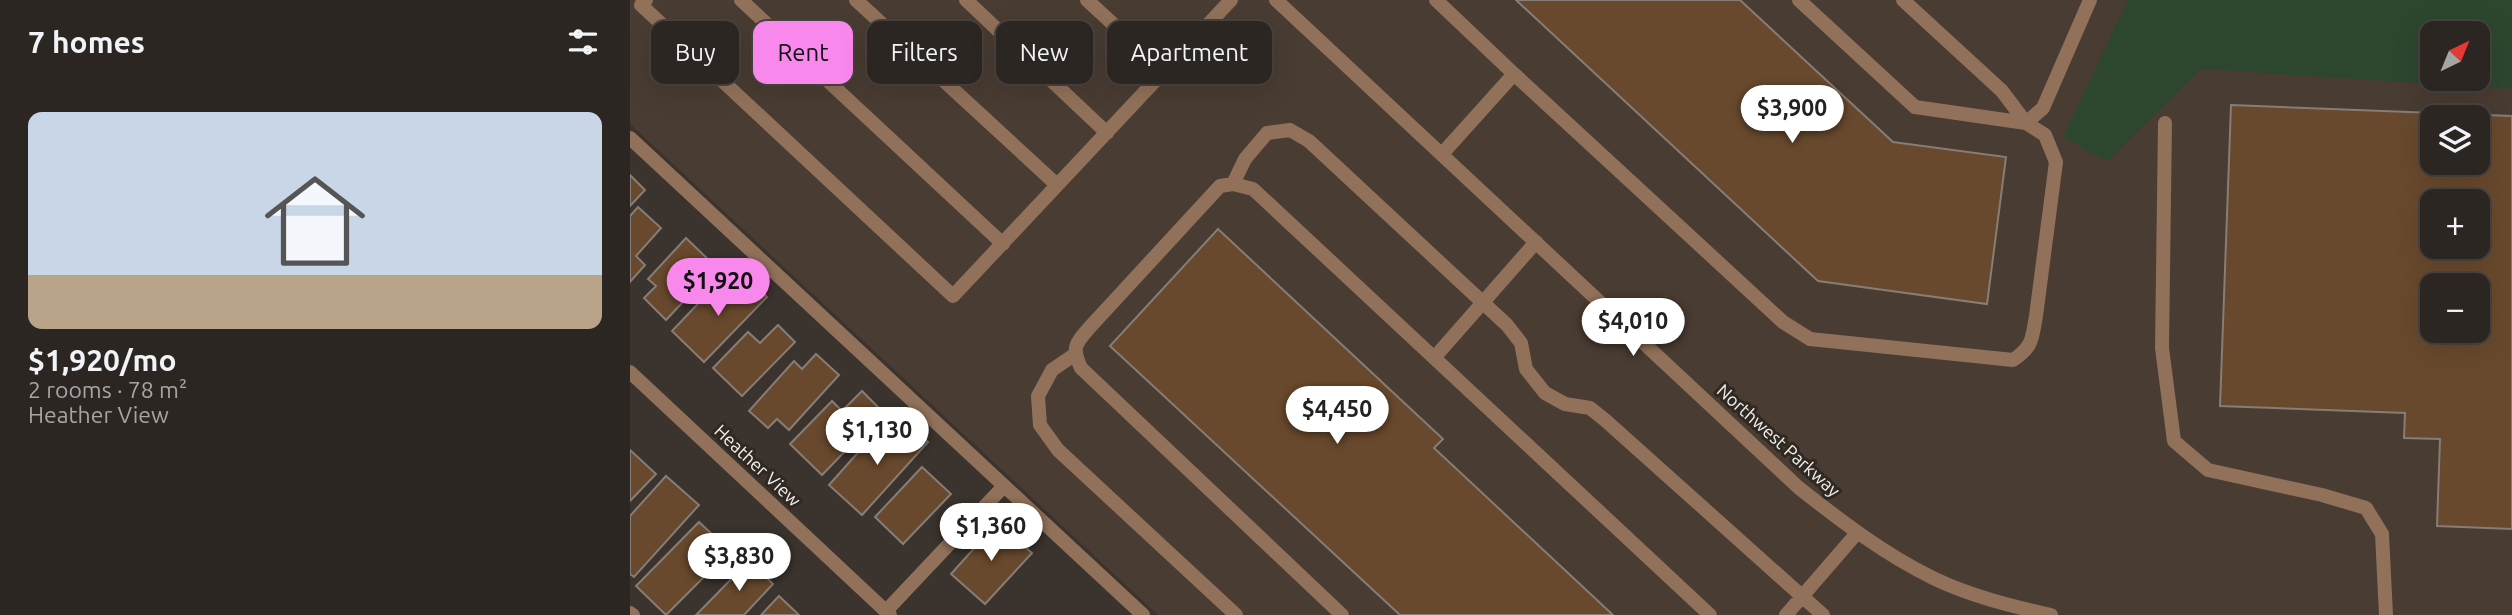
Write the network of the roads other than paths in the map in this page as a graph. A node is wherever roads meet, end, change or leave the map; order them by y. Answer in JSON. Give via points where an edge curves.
{"nodes":[{"id":1,"x":741,"y":0,"type":"edge"},
{"id":2,"x":856,"y":0,"type":"edge"},
{"id":3,"x":966,"y":0,"type":"edge"},
{"id":4,"x":1087,"y":0,"type":"edge"},
{"id":5,"x":1231,"y":0,"type":"edge"},
{"id":6,"x":1276,"y":0,"type":"edge"},
{"id":7,"x":1436,"y":0,"type":"edge"},
{"id":8,"x":1799,"y":0,"type":"edge"},
{"id":9,"x":1903,"y":0,"type":"edge"},
{"id":10,"x":2090,"y":0,"type":"edge"},
{"id":11,"x":641,"y":2,"type":"edge"},
{"id":12,"x":1110,"y":21,"type":"edge"},
{"id":13,"x":1211,"y":21,"type":"edge"},
{"id":14,"x":1514,"y":74,"type":"junction"},
{"id":15,"x":1152,"y":84,"type":"edge"},
{"id":16,"x":2026,"y":123,"type":"junction"},
{"id":17,"x":2165,"y":123,"type":"dead end"},
{"id":18,"x":1107,"y":133,"type":"junction"},
{"id":19,"x":630,"y":138,"type":"edge"},
{"id":20,"x":1442,"y":154,"type":"junction"},
{"id":21,"x":1233,"y":184,"type":"junction"},
{"id":22,"x":1057,"y":185,"type":"junction"},
{"id":23,"x":1536,"y":242,"type":"junction"},
{"id":24,"x":1003,"y":244,"type":"junction"},
{"id":25,"x":1483,"y":302,"type":"junction"},
{"id":26,"x":1074,"y":355,"type":"junction"},
{"id":27,"x":1434,"y":358,"type":"junction"},
{"id":28,"x":630,"y":372,"type":"edge"},
{"id":29,"x":1004,"y":486,"type":"junction"},
{"id":30,"x":1857,"y":533,"type":"junction"},
{"id":31,"x":1803,"y":596,"type":"junction"},
{"id":32,"x":2022,"y":612,"type":"edge"},
{"id":33,"x":888,"y":613,"type":"edge"},
{"id":34,"x":1143,"y":615,"type":"edge"},
{"id":35,"x":1236,"y":615,"type":"edge"},
{"id":36,"x":1342,"y":615,"type":"edge"},
{"id":37,"x":1710,"y":615,"type":"edge"},
{"id":38,"x":1786,"y":615,"type":"edge"},
{"id":39,"x":1823,"y":615,"type":"edge"},
{"id":40,"x":2051,"y":615,"type":"edge"},
{"id":41,"x":2386,"y":615,"type":"edge"}],
"edges":[{"from":1,"to":24,"type":"street"},
{"from":2,"to":22,"type":"street"},
{"from":3,"to":18,"type":"street"},
{"from":4,"to":12,"type":"street"},
{"from":5,"to":13,"type":"street"},
{"from":6,"to":20,"type":"street","name":"Northwest Parkway"},
{"from":7,"to":14,"type":"street"},
{"from":8,"to":16,"type":"street","via":[[1914,107]]},
{"from":9,"to":16,"type":"street","via":[[2002,91]]},
{"from":10,"to":16,"type":"street","via":[[2043,108]]},
{"from":11,"to":24,"type":"street","via":[[953,296]]},
{"from":14,"to":16,"type":"street","via":[[1783,322],[1810,338],[2013,360],[2026,352],[2032,341],[2056,162],[2045,135]]},
{"from":14,"to":20,"type":"street"},
{"from":15,"to":18,"type":"street"},
{"from":17,"to":41,"type":"street","via":[[2162,348],[2174,441],[2208,470],[2366,508],[2382,534]]},
{"from":18,"to":22,"type":"street"},
{"from":19,"to":29,"type":"street"},
{"from":20,"to":23,"type":"street","name":"Northwest Parkway"},
{"from":21,"to":25,"type":"street","via":[[1245,159],[1267,133],[1290,130],[1309,141]]},
{"from":21,"to":26,"type":"street","via":[[1220,187],[1183,226],[1076,343]]},
{"from":21,"to":27,"type":"street","via":[[1253,190]]},
{"from":22,"to":24,"type":"street"},
{"from":23,"to":25,"type":"street"},
{"from":23,"to":30,"type":"street","name":"Northwest Parkway","via":[[1799,488]]},
{"from":25,"to":27,"type":"street"},
{"from":25,"to":31,"type":"street","via":[[1521,343],[1525,369],[1545,393],[1565,404],[1590,408]]},
{"from":26,"to":35,"type":"street","via":[[1052,370],[1038,396],[1040,425],[1058,450]]},
{"from":26,"to":36,"type":"street","via":[[1081,369]]},
{"from":27,"to":37,"type":"street"},
{"from":28,"to":33,"type":"street","name":"Heather View"},
{"from":29,"to":33,"type":"street"},
{"from":29,"to":34,"type":"street"},
{"from":30,"to":31,"type":"street"},
{"from":30,"to":32,"type":"street","name":"Northwest Parkway","via":[[1933,578]]},
{"from":31,"to":38,"type":"street"},
{"from":31,"to":39,"type":"street"},
{"from":32,"to":40,"type":"street","name":"Northwest Parkway"}]}
